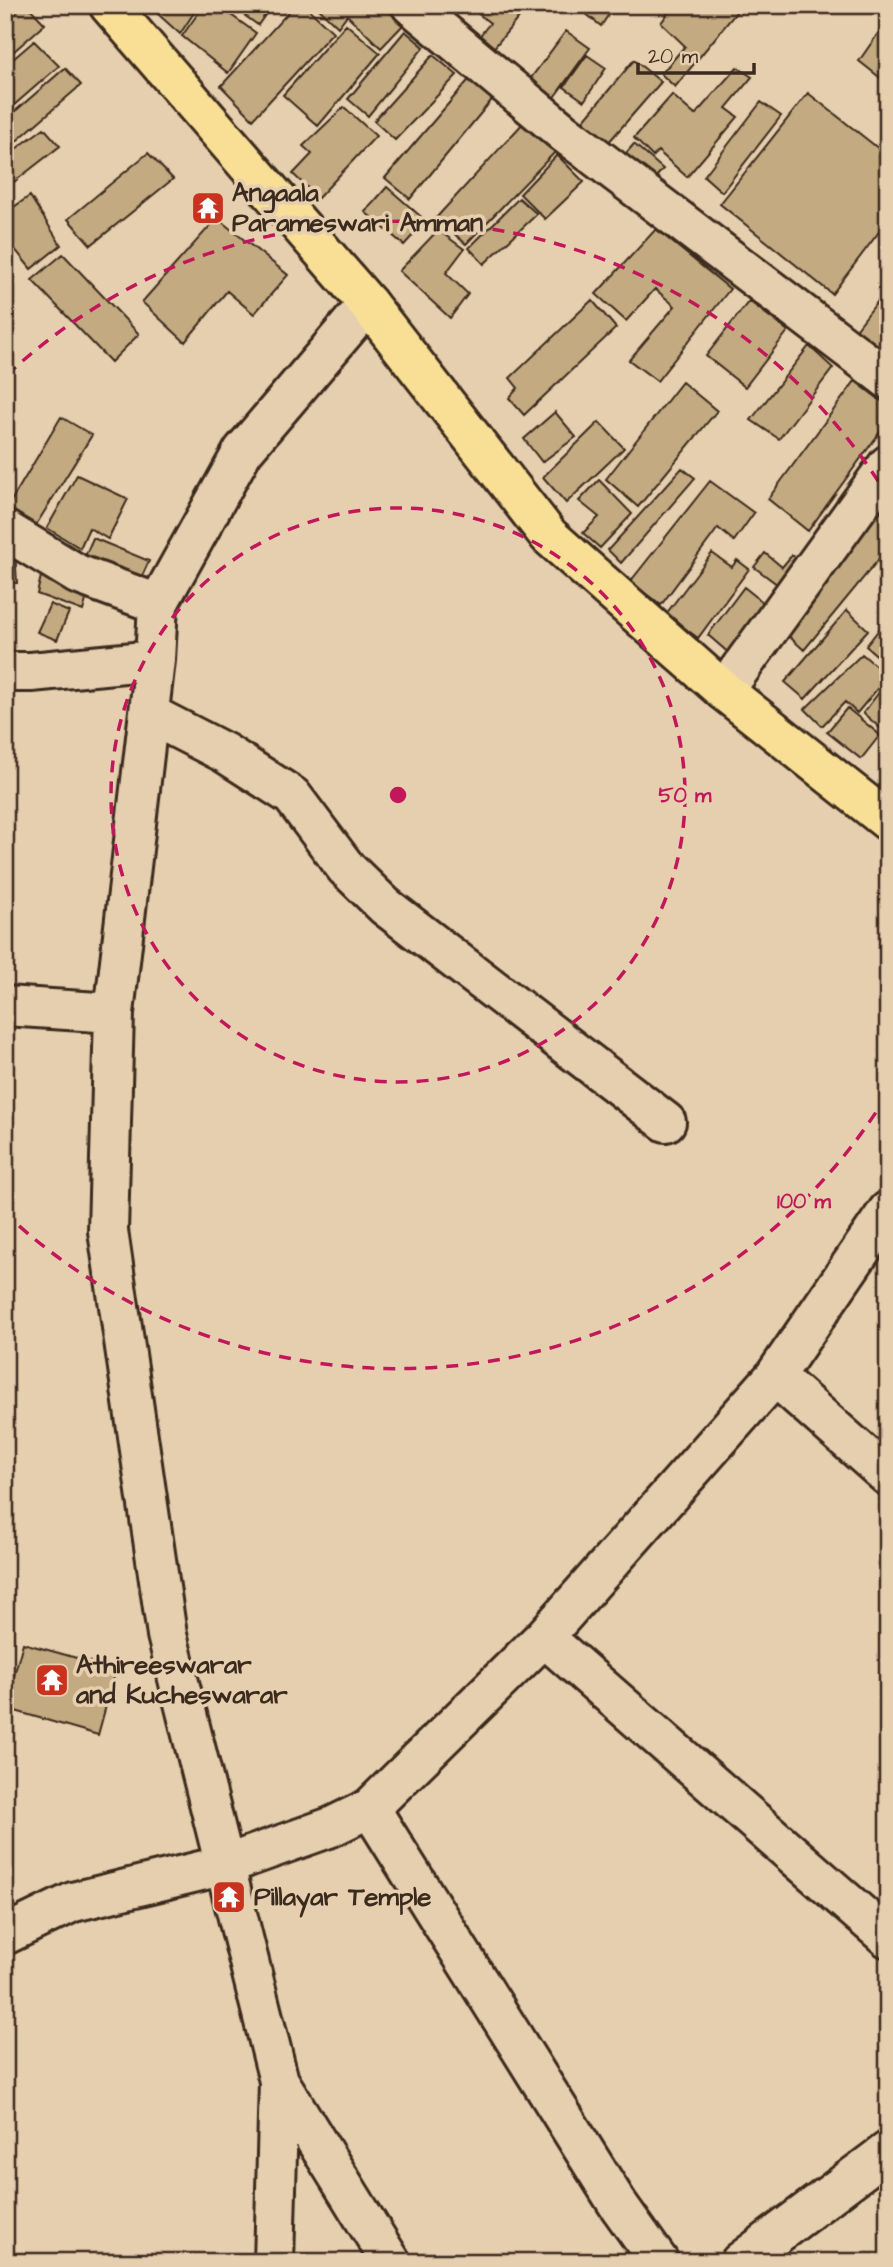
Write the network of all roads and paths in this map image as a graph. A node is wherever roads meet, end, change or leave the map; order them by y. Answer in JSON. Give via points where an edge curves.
{"nodes":[{"id":1,"x":109,"y":5,"type":"edge"},
{"id":2,"x":411,"y":5,"type":"edge"},
{"id":3,"x":368,"y":304,"type":"junction"},
{"id":4,"x":888,"y":379,"type":"edge"},
{"id":5,"x":888,"y":465,"type":"edge"},
{"id":6,"x":5,"y":530,"type":"edge"},
{"id":7,"x":158,"y":604,"type":"junction"},
{"id":8,"x":155,"y":660,"type":"junction"},
{"id":9,"x":5,"y":672,"type":"edge"},
{"id":10,"x":724,"y":691,"type":"junction"},
{"id":11,"x":149,"y":714,"type":"junction"},
{"id":12,"x":888,"y":821,"type":"edge"},
{"id":13,"x":5,"y":1006,"type":"edge"},
{"id":14,"x":114,"y":1013,"type":"junction"},
{"id":15,"x":666,"y":1122,"type":"dead end"},
{"id":16,"x":888,"y":1211,"type":"edge"},
{"id":17,"x":775,"y":1376,"type":"junction"},
{"id":18,"x":888,"y":1476,"type":"edge"},
{"id":19,"x":544,"y":1637,"type":"junction"},
{"id":20,"x":370,"y":1808,"type":"junction"},
{"id":21,"x":225,"y":1865,"type":"junction"},
{"id":22,"x":5,"y":1935,"type":"edge"},
{"id":23,"x":888,"y":1938,"type":"edge"},
{"id":24,"x":279,"y":2081,"type":"junction"},
{"id":25,"x":888,"y":2151,"type":"edge"},
{"id":26,"x":274,"y":2262,"type":"edge"},
{"id":27,"x":391,"y":2262,"type":"edge"},
{"id":28,"x":659,"y":2262,"type":"edge"},
{"id":29,"x":740,"y":2262,"type":"edge"}],
"edges":[{"from":1,"to":3,"type":"highway"},
{"from":2,"to":4,"type":"street","via":[[563,132]]},
{"from":3,"to":7,"type":"street","via":[[243,451]]},
{"from":3,"to":10,"type":"highway","via":[[549,536]]},
{"from":5,"to":10,"type":"street"},
{"from":6,"to":7,"type":"street","via":[[76,574]]},
{"from":7,"to":8,"type":"street"},
{"from":8,"to":9,"type":"street"},
{"from":8,"to":11,"type":"street"},
{"from":10,"to":12,"type":"highway"},
{"from":11,"to":14,"type":"street"},
{"from":11,"to":15,"type":"street","via":[[225,753],[292,796],[346,868],[385,906]]},
{"from":13,"to":14,"type":"street"},
{"from":14,"to":21,"type":"street","via":[[108,1231],[167,1635]]},
{"from":16,"to":17,"type":"street"},
{"from":17,"to":18,"type":"street"},
{"from":17,"to":19,"type":"street"},
{"from":19,"to":20,"type":"street"},
{"from":19,"to":23,"type":"street"},
{"from":20,"to":21,"type":"street"},
{"from":20,"to":28,"type":"street","via":[[617,2203]]},
{"from":21,"to":22,"type":"street","via":[[73,1902]]},
{"from":21,"to":24,"type":"street"},
{"from":24,"to":26,"type":"street"},
{"from":24,"to":27,"type":"street"},
{"from":25,"to":29,"type":"street"}]}
